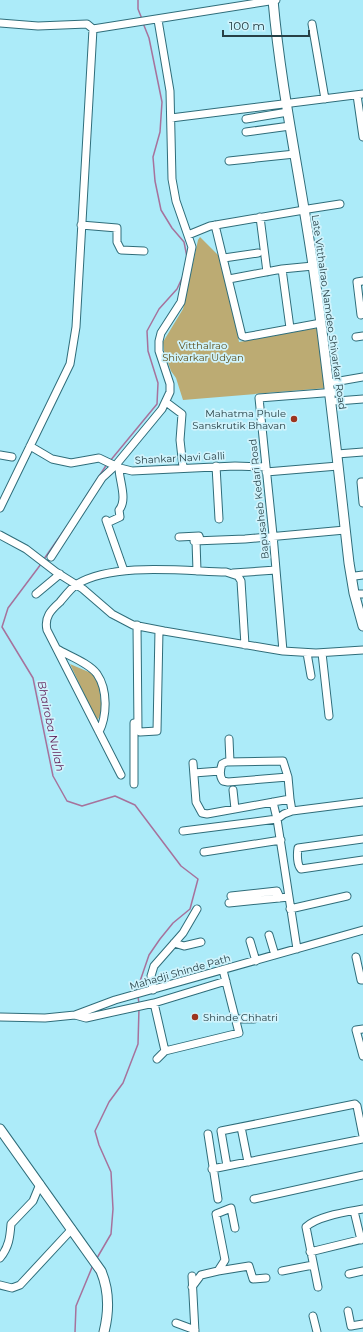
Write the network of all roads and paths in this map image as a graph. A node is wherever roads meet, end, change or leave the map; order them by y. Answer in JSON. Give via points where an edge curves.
{"nodes":[{"id":1,"x":273,"y":0,"type":"edge"},
{"id":2,"x":276,"y":0,"type":"edge"},
{"id":3,"x":158,"y":20,"type":"junction"},
{"id":4,"x":0,"y":23,"type":"edge"},
{"id":5,"x":312,"y":24,"type":"dead end"},
{"id":6,"x":93,"y":29,"type":"junction"},
{"id":7,"x":360,"y":95,"type":"edge"},
{"id":8,"x":325,"y":99,"type":"junction"},
{"id":9,"x":289,"y":107,"type":"junction"},
{"id":10,"x":171,"y":118,"type":"junction"},
{"id":11,"x":246,"y":119,"type":"dead end"},
{"id":12,"x":290,"y":126,"type":"junction"},
{"id":13,"x":246,"y":132,"type":"dead end"},
{"id":14,"x":363,"y":137,"type":"edge"},
{"id":15,"x":295,"y":154,"type":"junction"},
{"id":16,"x":229,"y":161,"type":"dead end"},
{"id":17,"x":340,"y":204,"type":"dead end"},
{"id":18,"x":306,"y":209,"type":"junction"},
{"id":19,"x":260,"y":217,"type":"junction"},
{"id":20,"x":81,"y":225,"type":"junction"},
{"id":21,"x":215,"y":225,"type":"junction"},
{"id":22,"x":188,"y":235,"type":"junction"},
{"id":23,"x":144,"y":251,"type":"dead end"},
{"id":24,"x":258,"y":253,"type":"dead end"},
{"id":25,"x":224,"y":258,"type":"junction"},
{"id":26,"x":313,"y":266,"type":"junction"},
{"id":27,"x":282,"y":269,"type":"junction"},
{"id":28,"x":267,"y":272,"type":"junction"},
{"id":29,"x":229,"y":279,"type":"junction"},
{"id":30,"x":363,"y":281,"type":"edge"},
{"id":31,"x":361,"y":315,"type":"dead end"},
{"id":32,"x":321,"y":323,"type":"junction"},
{"id":33,"x":290,"y":328,"type":"junction"},
{"id":34,"x":363,"y":377,"type":"edge"},
{"id":35,"x":334,"y":382,"type":"junction"},
{"id":36,"x":334,"y":395,"type":"junction"},
{"id":37,"x":363,"y":399,"type":"edge"},
{"id":38,"x":166,"y":402,"type":"junction"},
{"id":39,"x":30,"y":446,"type":"junction"},
{"id":40,"x":363,"y":452,"type":"edge"},
{"id":41,"x":339,"y":454,"type":"junction"},
{"id":42,"x":0,"y":455,"type":"edge"},
{"id":43,"x":12,"y":457,"type":"dead end"},
{"id":44,"x":216,"y":466,"type":"junction"},
{"id":45,"x":338,"y":466,"type":"junction"},
{"id":46,"x":117,"y":467,"type":"junction"},
{"id":47,"x":183,"y":467,"type":"junction"},
{"id":48,"x":266,"y":470,"type":"junction"},
{"id":49,"x":363,"y":482,"type":"edge"},
{"id":50,"x":363,"y":502,"type":"edge"},
{"id":51,"x":0,"y":508,"type":"edge"},
{"id":52,"x":219,"y":519,"type":"dead end"},
{"id":53,"x":345,"y":530,"type":"junction"},
{"id":54,"x":0,"y":535,"type":"edge"},
{"id":55,"x":273,"y":535,"type":"junction"},
{"id":56,"x":179,"y":537,"type":"dead end"},
{"id":57,"x":196,"y":541,"type":"junction"},
{"id":58,"x":51,"y":557,"type":"dead end"},
{"id":59,"x":276,"y":570,"type":"junction"},
{"id":60,"x":124,"y":571,"type":"junction"},
{"id":61,"x":197,"y":571,"type":"junction"},
{"id":62,"x":58,"y":573,"type":"junction"},
{"id":63,"x":232,"y":573,"type":"junction"},
{"id":64,"x":359,"y":576,"type":"edge"},
{"id":65,"x":77,"y":585,"type":"junction"},
{"id":66,"x":36,"y":594,"type":"dead end"},
{"id":67,"x":361,"y":594,"type":"edge"},
{"id":68,"x":363,"y":611,"type":"edge"},
{"id":69,"x":135,"y":625,"type":"junction"},
{"id":70,"x":363,"y":626,"type":"edge"},
{"id":71,"x":159,"y":630,"type":"junction"},
{"id":72,"x":245,"y":645,"type":"junction"},
{"id":73,"x":56,"y":648,"type":"junction"},
{"id":74,"x":363,"y":650,"type":"edge"},
{"id":75,"x":283,"y":651,"type":"junction"},
{"id":76,"x":307,"y":653,"type":"junction"},
{"id":77,"x":322,"y":653,"type":"junction"},
{"id":78,"x":311,"y":676,"type":"dead end"},
{"id":79,"x":329,"y":716,"type":"dead end"},
{"id":80,"x":99,"y":732,"type":"junction"},
{"id":81,"x":229,"y":739,"type":"dead end"},
{"id":82,"x":230,"y":762,"type":"junction"},
{"id":83,"x":193,"y":763,"type":"dead end"},
{"id":84,"x":220,"y":771,"type":"junction"},
{"id":85,"x":194,"y":773,"type":"junction"},
{"id":86,"x":121,"y":775,"type":"dead end"},
{"id":87,"x":288,"y":777,"type":"junction"},
{"id":88,"x":134,"y":784,"type":"dead end"},
{"id":89,"x":233,"y":790,"type":"dead end"},
{"id":90,"x":290,"y":799,"type":"junction"},
{"id":91,"x":273,"y":802,"type":"junction"},
{"id":92,"x":363,"y":802,"type":"edge"},
{"id":93,"x":235,"y":809,"type":"junction"},
{"id":94,"x":292,"y":811,"type":"junction"},
{"id":95,"x":279,"y":819,"type":"junction"},
{"id":96,"x":183,"y":832,"type":"dead end"},
{"id":97,"x":363,"y":839,"type":"edge"},
{"id":98,"x":281,"y":840,"type":"junction"},
{"id":99,"x":204,"y":852,"type":"dead end"},
{"id":100,"x":363,"y":860,"type":"edge"},
{"id":101,"x":348,"y":896,"type":"dead end"},
{"id":102,"x":288,"y":898,"type":"junction"},
{"id":103,"x":230,"y":900,"type":"dead end"},
{"id":104,"x":197,"y":909,"type":"dead end"},
{"id":105,"x":290,"y":909,"type":"junction"},
{"id":106,"x":363,"y":930,"type":"edge"},
{"id":107,"x":269,"y":935,"type":"dead end"},
{"id":108,"x":250,"y":941,"type":"dead end"},
{"id":109,"x":201,"y":942,"type":"dead end"},
{"id":110,"x":174,"y":943,"type":"junction"},
{"id":111,"x":297,"y":949,"type":"junction"},
{"id":112,"x":275,"y":955,"type":"junction"},
{"id":113,"x":356,"y":957,"type":"dead end"},
{"id":114,"x":256,"y":961,"type":"junction"},
{"id":115,"x":223,"y":970,"type":"junction"},
{"id":116,"x":226,"y":981,"type":"junction"},
{"id":117,"x":362,"y":982,"type":"edge"},
{"id":118,"x":150,"y":991,"type":"junction"},
{"id":119,"x":154,"y":1003,"type":"junction"},
{"id":120,"x":75,"y":1015,"type":"junction"},
{"id":121,"x":0,"y":1017,"type":"edge"},
{"id":122,"x":236,"y":1019,"type":"junction"},
{"id":123,"x":254,"y":1019,"type":"dead end"},
{"id":124,"x":363,"y":1029,"type":"edge"},
{"id":125,"x":165,"y":1051,"type":"junction"},
{"id":126,"x":363,"y":1056,"type":"edge"},
{"id":127,"x":157,"y":1059,"type":"dead end"},
{"id":128,"x":241,"y":1127,"type":"junction"},
{"id":129,"x":0,"y":1129,"type":"edge"},
{"id":130,"x":208,"y":1134,"type":"dead end"},
{"id":131,"x":363,"y":1136,"type":"edge"},
{"id":132,"x":363,"y":1139,"type":"edge"},
{"id":133,"x":248,"y":1162,"type":"junction"},
{"id":134,"x":227,"y":1166,"type":"junction"},
{"id":135,"x":212,"y":1169,"type":"junction"},
{"id":136,"x":363,"y":1175,"type":"edge"},
{"id":137,"x":40,"y":1184,"type":"junction"},
{"id":138,"x":218,"y":1199,"type":"dead end"},
{"id":139,"x":254,"y":1199,"type":"dead end"},
{"id":140,"x":363,"y":1209,"type":"edge"},
{"id":141,"x":354,"y":1211,"type":"junction"},
{"id":142,"x":235,"y":1228,"type":"dead end"},
{"id":143,"x":72,"y":1229,"type":"junction"},
{"id":144,"x":362,"y":1239,"type":"edge"},
{"id":145,"x":310,"y":1252,"type":"junction"},
{"id":146,"x":0,"y":1258,"type":"edge"},
{"id":147,"x":313,"y":1265,"type":"junction"},
{"id":148,"x":218,"y":1271,"type":"junction"},
{"id":149,"x":282,"y":1271,"type":"dead end"},
{"id":150,"x":363,"y":1271,"type":"edge"},
{"id":151,"x":349,"y":1274,"type":"dead end"},
{"id":152,"x":192,"y":1276,"type":"dead end"},
{"id":153,"x":266,"y":1278,"type":"dead end"},
{"id":154,"x":0,"y":1285,"type":"edge"},
{"id":155,"x":318,"y":1287,"type":"dead end"},
{"id":156,"x":192,"y":1288,"type":"junction"},
{"id":157,"x":348,"y":1311,"type":"dead end"},
{"id":158,"x":313,"y":1316,"type":"dead end"},
{"id":159,"x":176,"y":1323,"type":"dead end"},
{"id":160,"x":363,"y":1324,"type":"edge"},
{"id":161,"x":195,"y":1331,"type":"edge"},
{"id":162,"x":104,"y":1332,"type":"edge"},
{"id":163,"x":317,"y":1332,"type":"edge"}],
"edges":[{"from":1,"to":2,"type":"street"},
{"from":1,"to":3,"type":"street"},
{"from":1,"to":9,"type":"main road","name":"Late Vitthalrao Namdeo Shivarkar Road"},
{"from":2,"to":9,"type":"main road","name":"Late Vitthalrao Namdeo Shivarkar Road"},
{"from":3,"to":6,"type":"street"},
{"from":3,"to":10,"type":"street","via":[[168,76]]},
{"from":4,"to":6,"type":"street","via":[[38,26],[86,24]]},
{"from":5,"to":8,"type":"street"},
{"from":6,"to":20,"type":"street"},
{"from":7,"to":8,"type":"street"},
{"from":7,"to":14,"type":"street"},
{"from":8,"to":9,"type":"street"},
{"from":9,"to":10,"type":"street"},
{"from":9,"to":11,"type":"street"},
{"from":9,"to":12,"type":"main road","name":"Late Vitthalrao Namdeo Shivarkar Road"},
{"from":9,"to":18,"type":"main road","name":"Late Vitthalrao Namdeo Shivarkar Road"},
{"from":10,"to":22,"type":"street","via":[[172,179],[176,201]]},
{"from":12,"to":13,"type":"street"},
{"from":12,"to":15,"type":"main road","name":"Late Vitthalrao Namdeo Shivarkar Road"},
{"from":15,"to":16,"type":"street"},
{"from":15,"to":18,"type":"main road","name":"Late Vitthalrao Namdeo Shivarkar Road"},
{"from":17,"to":18,"type":"street"},
{"from":18,"to":19,"type":"street"},
{"from":18,"to":26,"type":"main road","name":"Late Vitthalrao Namdeo Shivarkar Road"},
{"from":18,"to":35,"type":"main road","name":"Late Vitthalrao Namdeo Shivarkar Road"},
{"from":19,"to":21,"type":"street"},
{"from":19,"to":28,"type":"street"},
{"from":20,"to":23,"type":"street","via":[[117,228],[117,242],[121,250]]},
{"from":20,"to":39,"type":"street","via":[[76,327],[70,364]]},
{"from":21,"to":22,"type":"street"},
{"from":21,"to":25,"type":"street"},
{"from":22,"to":38,"type":"street","via":[[192,247],[191,259],[181,302],[161,333],[159,341],[160,356],[170,384]]},
{"from":24,"to":25,"type":"street"},
{"from":25,"to":29,"type":"street"},
{"from":26,"to":27,"type":"street"},
{"from":26,"to":32,"type":"main road","name":"Late Vitthalrao Namdeo Shivarkar Road"},
{"from":27,"to":28,"type":"street"},
{"from":27,"to":33,"type":"street"},
{"from":28,"to":29,"type":"street"},
{"from":29,"to":33,"type":"street","via":[[242,336]]},
{"from":30,"to":31,"type":"street","via":[[357,282]]},
{"from":32,"to":33,"type":"street"},
{"from":32,"to":36,"type":"main road","name":"Late Vitthalrao Namdeo Shivarkar Road"},
{"from":34,"to":35,"type":"street"},
{"from":35,"to":36,"type":"main road","name":"Late Vitthalrao Namdeo Shivarkar Road"},
{"from":36,"to":37,"type":"street"},
{"from":36,"to":41,"type":"main road","name":"Late Vitthalrao Namdeo Shivarkar Road"},
{"from":36,"to":48,"type":"street","name":"Bapusaheb Kedari Road","via":[[259,398]]},
{"from":38,"to":46,"type":"street"},
{"from":38,"to":47,"type":"street","via":[[182,414],[180,440]]},
{"from":39,"to":46,"type":"street","name":"Shankar Navi Galli","via":[[52,459],[71,464],[99,458]]},
{"from":39,"to":51,"type":"street"},
{"from":40,"to":41,"type":"street"},
{"from":41,"to":45,"type":"main road","name":"Late Vitthalrao Namdeo Shivarkar Road"},
{"from":41,"to":64,"type":"main road","name":"Late Vitthalrao Namdeo Shivarkar Road"},
{"from":42,"to":43,"type":"street"},
{"from":44,"to":47,"type":"street","name":"Shankar Navi Galli"},
{"from":44,"to":48,"type":"street","name":"Shankar Navi Galli"},
{"from":44,"to":52,"type":"street"},
{"from":45,"to":48,"type":"street","name":"Shankar Navi Galli"},
{"from":45,"to":53,"type":"main road","name":"Late Vitthalrao Namdeo Shivarkar Road"},
{"from":46,"to":47,"type":"street","name":"Shankar Navi Galli","via":[[132,471]]},
{"from":46,"to":58,"type":"street","via":[[102,478]]},
{"from":46,"to":60,"type":"street","via":[[124,500],[119,510],[120,517],[107,521]]},
{"from":48,"to":55,"type":"street","name":"Bapusaheb Kedari Road"},
{"from":49,"to":50,"type":"street"},
{"from":53,"to":55,"type":"street"},
{"from":53,"to":70,"type":"main road","name":"Late Vitthalrao Namdeo Shivarkar Road","via":[[354,593]]},
{"from":54,"to":62,"type":"street"},
{"from":55,"to":57,"type":"street"},
{"from":55,"to":59,"type":"street","name":"Bapusaheb Kedari Road"},
{"from":56,"to":57,"type":"street","via":[[199,536]]},
{"from":57,"to":61,"type":"street"},
{"from":59,"to":63,"type":"street"},
{"from":59,"to":75,"type":"street","name":"Bapusaheb Kedari Road"},
{"from":60,"to":61,"type":"street"},
{"from":60,"to":65,"type":"street","via":[[109,573]]},
{"from":61,"to":63,"type":"street"},
{"from":62,"to":65,"type":"street"},
{"from":62,"to":66,"type":"street"},
{"from":63,"to":72,"type":"street","via":[[238,576],[242,588]]},
{"from":64,"to":67,"type":"main road","name":"Late Vitthalrao Namdeo Shivarkar Road"},
{"from":65,"to":69,"type":"street","via":[[112,614]]},
{"from":65,"to":73,"type":"street","via":[[50,611],[45,622],[46,630]]},
{"from":67,"to":68,"type":"main road","name":"Late Vitthalrao Namdeo Shivarkar Road"},
{"from":69,"to":71,"type":"street"},
{"from":69,"to":71,"type":"street","via":[[140,732],[157,731]]},
{"from":69,"to":88,"type":"street"},
{"from":71,"to":72,"type":"street"},
{"from":72,"to":75,"type":"street"},
{"from":73,"to":80,"type":"street"},
{"from":73,"to":80,"type":"street","via":[[97,674],[105,708]]},
{"from":74,"to":77,"type":"street"},
{"from":75,"to":76,"type":"street"},
{"from":76,"to":77,"type":"street"},
{"from":76,"to":78,"type":"street"},
{"from":77,"to":79,"type":"street"},
{"from":80,"to":86,"type":"street"},
{"from":81,"to":82,"type":"street"},
{"from":82,"to":84,"type":"street","via":[[222,764]]},
{"from":82,"to":87,"type":"street","via":[[283,761]]},
{"from":83,"to":85,"type":"street"},
{"from":84,"to":85,"type":"street"},
{"from":84,"to":87,"type":"street","via":[[223,781],[228,782]]},
{"from":85,"to":93,"type":"street","via":[[196,802],[202,813]]},
{"from":87,"to":90,"type":"street"},
{"from":89,"to":93,"type":"street"},
{"from":90,"to":91,"type":"street"},
{"from":90,"to":94,"type":"street"},
{"from":91,"to":93,"type":"street"},
{"from":91,"to":95,"type":"street"},
{"from":92,"to":94,"type":"street"},
{"from":94,"to":95,"type":"street"},
{"from":95,"to":96,"type":"street"},
{"from":95,"to":98,"type":"street"},
{"from":97,"to":100,"type":"street","via":[[298,848],[297,851],[301,869]]},
{"from":98,"to":99,"type":"street"},
{"from":98,"to":102,"type":"street"},
{"from":101,"to":105,"type":"street"},
{"from":102,"to":103,"type":"street"},
{"from":102,"to":105,"type":"street"},
{"from":104,"to":110,"type":"street"},
{"from":105,"to":111,"type":"street"},
{"from":106,"to":111,"type":"street","name":"Mahadji Shinde Path"},
{"from":107,"to":112,"type":"street"},
{"from":108,"to":114,"type":"street"},
{"from":109,"to":110,"type":"street","via":[[184,946]]},
{"from":110,"to":118,"type":"street","via":[[154,966]]},
{"from":111,"to":112,"type":"street","name":"Mahadji Shinde Path"},
{"from":112,"to":114,"type":"street","name":"Mahadji Shinde Path"},
{"from":113,"to":117,"type":"street"},
{"from":114,"to":115,"type":"street","name":"Mahadji Shinde Path"},
{"from":115,"to":116,"type":"street"},
{"from":115,"to":118,"type":"street","name":"Mahadji Shinde Path"},
{"from":116,"to":119,"type":"street"},
{"from":116,"to":122,"type":"street"},
{"from":118,"to":120,"type":"street","name":"Mahadji Shinde Path","via":[[115,1000]]},
{"from":119,"to":120,"type":"street","via":[[86,1018]]},
{"from":119,"to":125,"type":"street"},
{"from":120,"to":121,"type":"street","name":"Mahadji Shinde Path","via":[[45,1018]]},
{"from":122,"to":123,"type":"street"},
{"from":122,"to":125,"type":"street","via":[[240,1033]]},
{"from":124,"to":126,"type":"street","via":[[356,1030]]},
{"from":125,"to":127,"type":"street"},
{"from":128,"to":131,"type":"street","via":[[355,1104]]},
{"from":128,"to":133,"type":"street"},
{"from":128,"to":134,"type":"street","via":[[221,1131]]},
{"from":129,"to":137,"type":"main road"},
{"from":130,"to":135,"type":"street"},
{"from":132,"to":133,"type":"street"},
{"from":133,"to":134,"type":"street"},
{"from":134,"to":135,"type":"street"},
{"from":135,"to":138,"type":"street"},
{"from":136,"to":139,"type":"street"},
{"from":137,"to":143,"type":"main road"},
{"from":137,"to":146,"type":"street","via":[[33,1201],[11,1224],[10,1241]]},
{"from":140,"to":141,"type":"street"},
{"from":141,"to":144,"type":"street"},
{"from":141,"to":145,"type":"street","via":[[310,1223],[306,1227]]},
{"from":142,"to":148,"type":"street","via":[[231,1208],[216,1214],[225,1260]]},
{"from":143,"to":154,"type":"street","via":[[20,1285],[12,1288]]},
{"from":143,"to":162,"type":"main road","via":[[102,1272],[106,1283],[108,1304]]},
{"from":144,"to":145,"type":"street"},
{"from":145,"to":147,"type":"street"},
{"from":147,"to":149,"type":"street"},
{"from":147,"to":155,"type":"street"},
{"from":148,"to":153,"type":"street","via":[[249,1266],[253,1279]]},
{"from":148,"to":156,"type":"street","via":[[201,1275]]},
{"from":150,"to":151,"type":"street"},
{"from":152,"to":156,"type":"street"},
{"from":156,"to":161,"type":"street"},
{"from":157,"to":160,"type":"street","via":[[351,1326]]},
{"from":158,"to":163,"type":"street"},
{"from":159,"to":161,"type":"street"}]}
